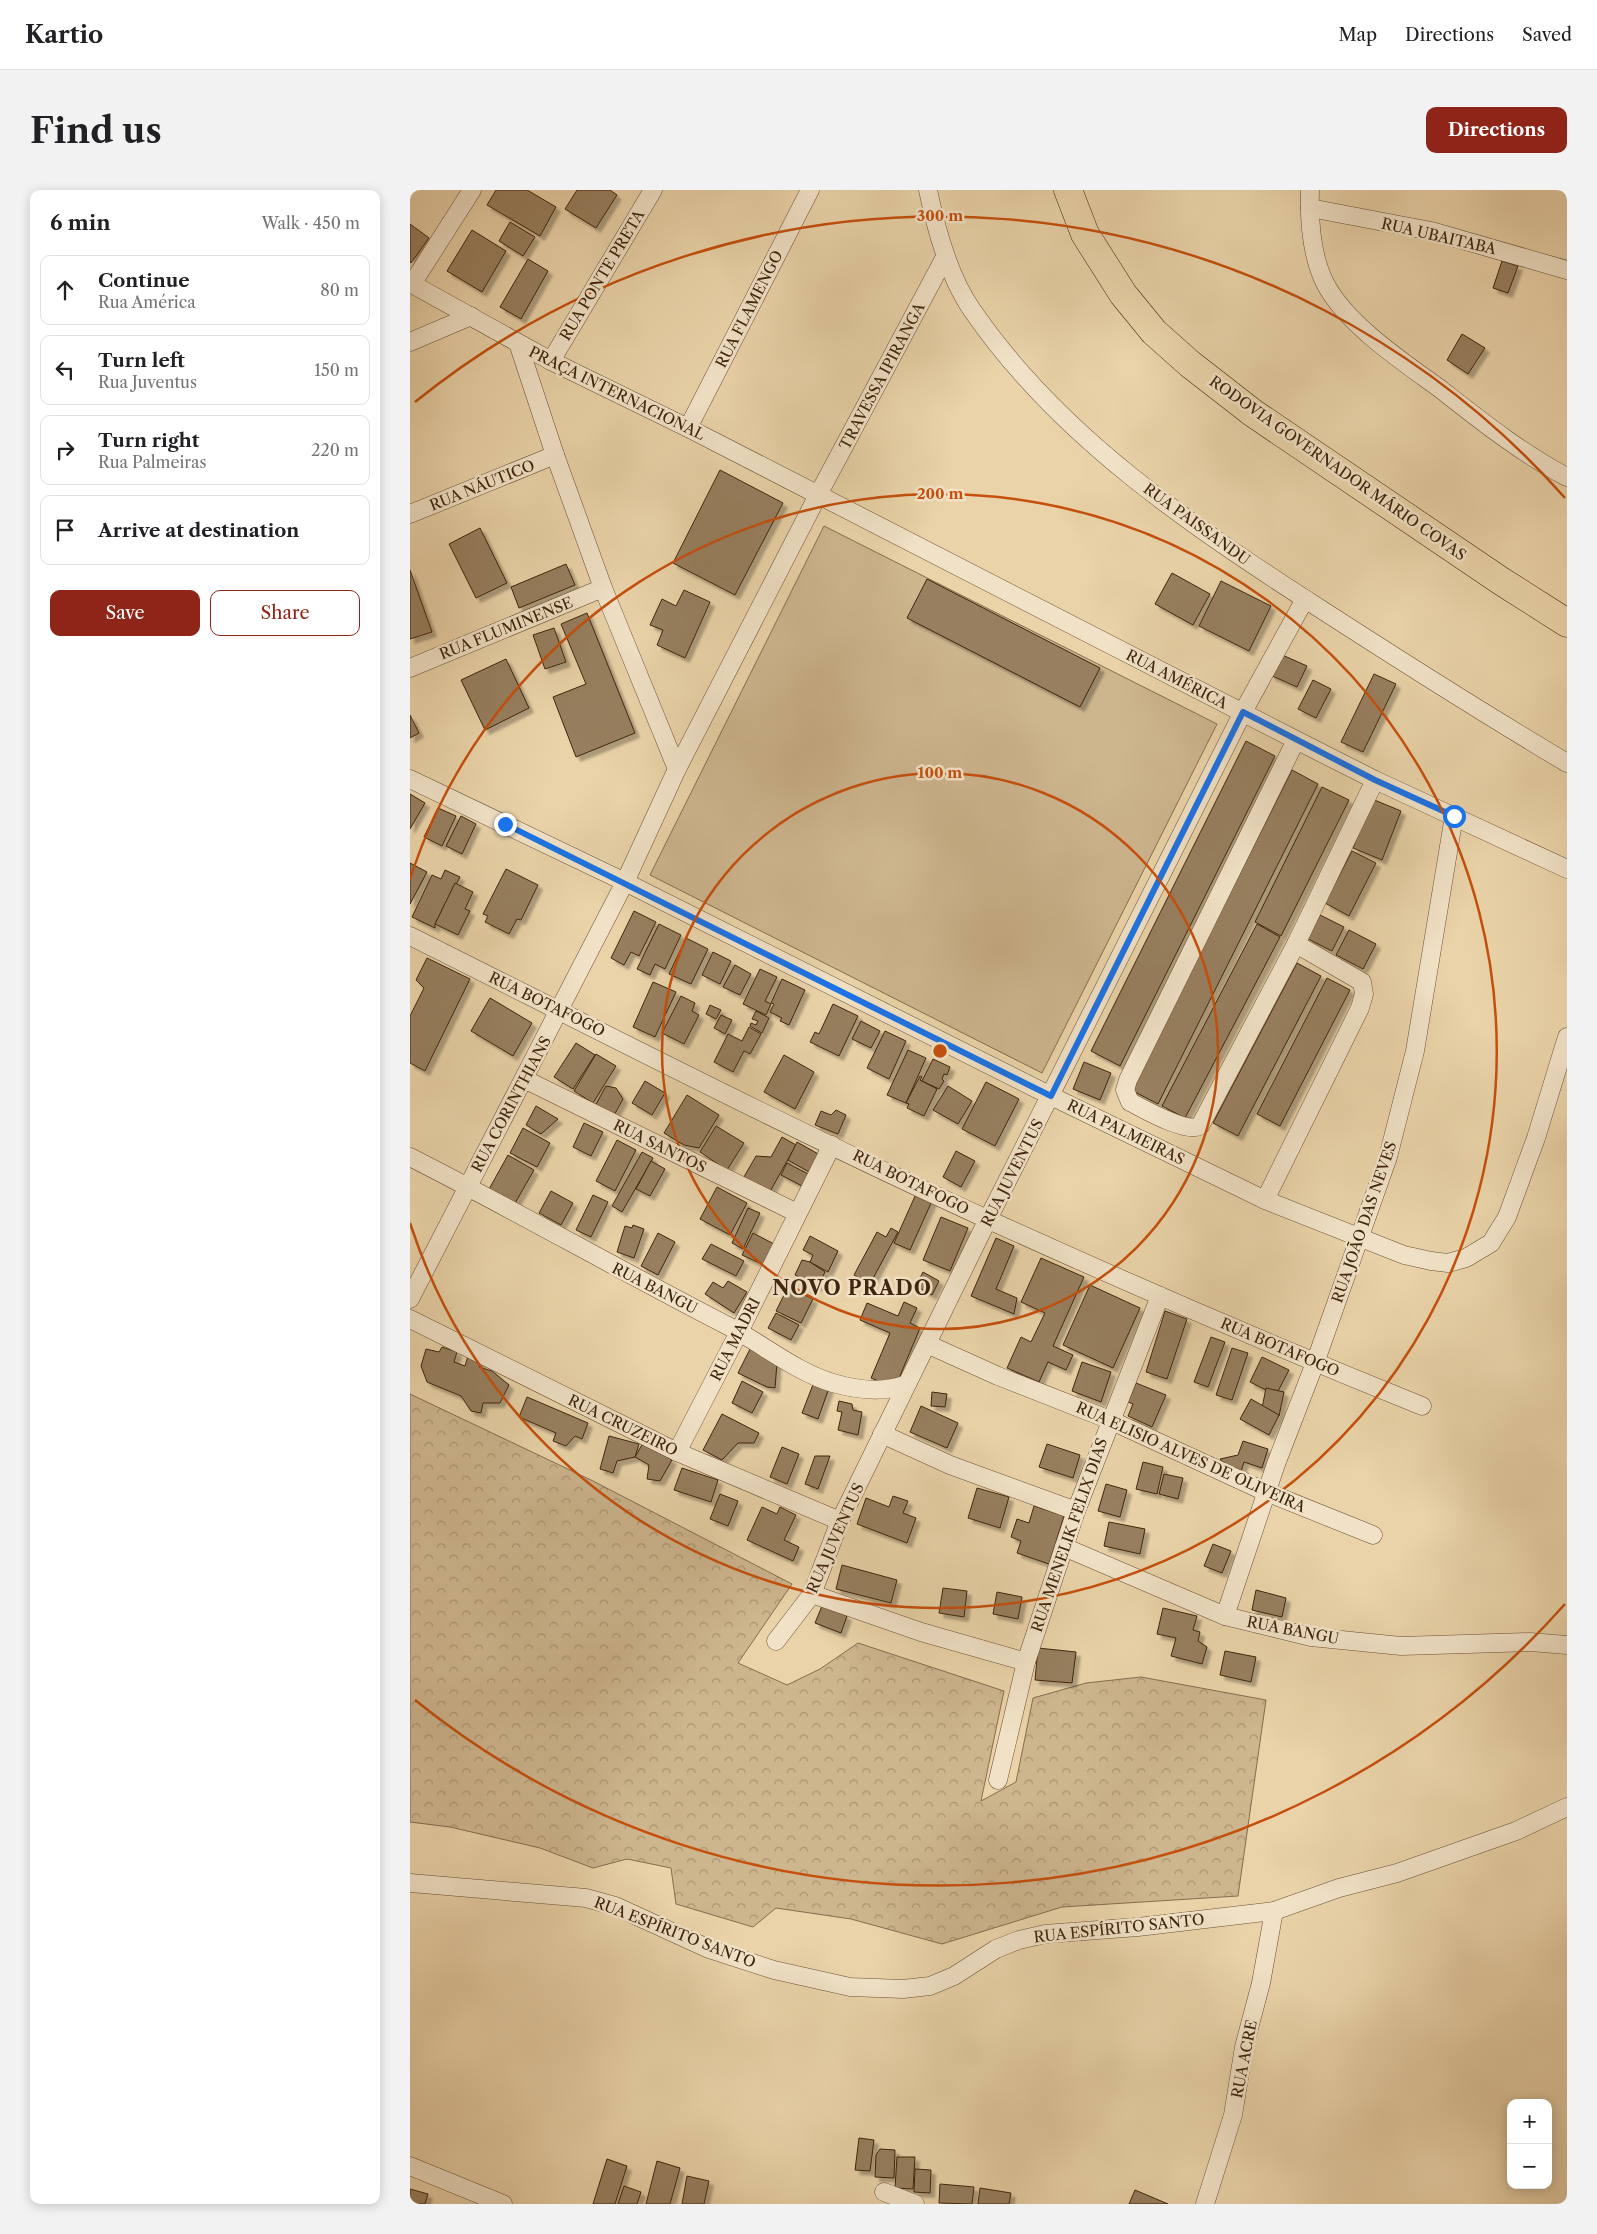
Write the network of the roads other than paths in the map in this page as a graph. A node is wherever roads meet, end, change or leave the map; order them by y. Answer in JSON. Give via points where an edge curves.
{"nodes":[{"id":1,"x":472,"y":190,"type":"edge"},
{"id":2,"x":653,"y":190,"type":"edge"},
{"id":3,"x":810,"y":190,"type":"edge"},
{"id":4,"x":928,"y":190,"type":"edge"},
{"id":5,"x":1068,"y":190,"type":"edge"},
{"id":6,"x":1310,"y":190,"type":"edge"},
{"id":7,"x":1310,"y":208,"type":"junction"},
{"id":8,"x":945,"y":257,"type":"junction"},
{"id":9,"x":1567,"y":270,"type":"edge"},
{"id":10,"x":411,"y":284,"type":"edge"},
{"id":11,"x":471,"y":316,"type":"junction"},
{"id":12,"x":410,"y":342,"type":"edge"},
{"id":13,"x":518,"y":344,"type":"junction"},
{"id":14,"x":551,"y":361,"type":"junction"},
{"id":15,"x":688,"y":428,"type":"junction"},
{"id":16,"x":555,"y":455,"type":"junction"},
{"id":17,"x":1567,"y":477,"type":"edge"},
{"id":18,"x":818,"y":495,"type":"junction"},
{"id":19,"x":410,"y":514,"type":"edge"},
{"id":20,"x":603,"y":588,"type":"junction"},
{"id":21,"x":1304,"y":599,"type":"junction"},
{"id":22,"x":1567,"y":623,"type":"edge"},
{"id":23,"x":410,"y":668,"type":"edge"},
{"id":24,"x":1243,"y":712,"type":"junction"},
{"id":25,"x":1296,"y":740,"type":"junction"},
{"id":26,"x":1567,"y":763,"type":"edge"},
{"id":27,"x":677,"y":769,"type":"junction"},
{"id":28,"x":410,"y":779,"type":"edge"},
{"id":29,"x":1375,"y":780,"type":"junction"},
{"id":30,"x":1454,"y":816,"type":"junction"},
{"id":31,"x":1567,"y":868,"type":"edge"},
{"id":32,"x":625,"y":882,"type":"junction"},
{"id":33,"x":410,"y":936,"type":"edge"},
{"id":34,"x":1296,"y":944,"type":"junction"},
{"id":35,"x":560,"y":1011,"type":"junction"},
{"id":36,"x":1567,"y":1036,"type":"edge"},
{"id":37,"x":524,"y":1078,"type":"junction"},
{"id":38,"x":1051,"y":1096,"type":"junction"},
{"id":39,"x":832,"y":1145,"type":"junction"},
{"id":40,"x":410,"y":1157,"type":"edge"},
{"id":41,"x":467,"y":1187,"type":"junction"},
{"id":42,"x":1265,"y":1200,"type":"junction"},
{"id":43,"x":797,"y":1213,"type":"junction"},
{"id":44,"x":988,"y":1220,"type":"junction"},
{"id":45,"x":1360,"y":1238,"type":"junction"},
{"id":46,"x":1160,"y":1296,"type":"junction"},
{"id":47,"x":410,"y":1299,"type":"edge"},
{"id":48,"x":410,"y":1319,"type":"edge"},
{"id":49,"x":740,"y":1332,"type":"junction"},
{"id":50,"x":927,"y":1344,"type":"junction"},
{"id":51,"x":1315,"y":1363,"type":"junction"},
{"id":52,"x":907,"y":1384,"type":"junction"},
{"id":53,"x":1422,"y":1406,"type":"dead end"},
{"id":54,"x":1110,"y":1420,"type":"junction"},
{"id":55,"x":882,"y":1434,"type":"junction"},
{"id":56,"x":677,"y":1452,"type":"junction"},
{"id":57,"x":1266,"y":1492,"type":"junction"},
{"id":58,"x":1076,"y":1511,"type":"junction"},
{"id":59,"x":840,"y":1521,"type":"junction"},
{"id":60,"x":1373,"y":1535,"type":"dead end"},
{"id":61,"x":1064,"y":1547,"type":"junction"},
{"id":62,"x":812,"y":1594,"type":"junction"},
{"id":63,"x":1225,"y":1616,"type":"junction"},
{"id":64,"x":776,"y":1641,"type":"dead end"},
{"id":65,"x":1567,"y":1645,"type":"edge"},
{"id":66,"x":1026,"y":1662,"type":"junction"},
{"id":67,"x":998,"y":1780,"type":"dead end"},
{"id":68,"x":1567,"y":1807,"type":"edge"},
{"id":69,"x":410,"y":1883,"type":"edge"},
{"id":70,"x":1274,"y":1911,"type":"junction"},
{"id":71,"x":410,"y":2166,"type":"edge"},
{"id":72,"x":884,"y":2192,"type":"dead end"},
{"id":73,"x":503,"y":2204,"type":"edge"},
{"id":74,"x":915,"y":2204,"type":"edge"},
{"id":75,"x":1205,"y":2204,"type":"edge"}],
"edges":[{"from":1,"to":10,"type":"street"},
{"from":2,"to":14,"type":"street","name":"RUA PONTE PRETA"},
{"from":3,"to":15,"type":"street","name":"RUA FLAMENGO"},
{"from":4,"to":8,"type":"street","name":"RUA PAISSANDU"},
{"from":5,"to":22,"type":"highway","name":"RODOVIA GOVERNADOR MÁRIO COVAS","via":[[1085,234],[1123,294],[1154,332],[1190,364],[1253,413]]},
{"from":6,"to":7,"type":"street"},
{"from":7,"to":9,"type":"street","name":"RUA UBAITABA","via":[[1431,231]]},
{"from":7,"to":17,"type":"street","via":[[1314,256],[1325,284],[1350,316],[1390,353],[1506,440]]},
{"from":8,"to":18,"type":"street","name":"TRAVESSA IPIRANGA"},
{"from":8,"to":21,"type":"street","name":"RUA PAISSANDU","via":[[970,308],[1048,402],[1107,456],[1236,553]]},
{"from":10,"to":11,"type":"street"},
{"from":11,"to":12,"type":"street"},
{"from":11,"to":13,"type":"street"},
{"from":13,"to":14,"type":"street","name":"PRAÇA INTERNACIONAL"},
{"from":13,"to":16,"type":"street","name":"PRAÇA INTERNACIONAL"},
{"from":14,"to":15,"type":"street","name":"PRAÇA INTERNACIONAL"},
{"from":15,"to":18,"type":"street","name":"PRAÇA INTERNACIONAL"},
{"from":16,"to":19,"type":"street","name":"RUA NÁUTICO"},
{"from":16,"to":20,"type":"street","name":"PRAÇA INTERNACIONAL"},
{"from":18,"to":24,"type":"street","name":"RUA AMÉRICA"},
{"from":18,"to":27,"type":"street"},
{"from":20,"to":23,"type":"street","name":"RUA FLUMINENSE"},
{"from":20,"to":27,"type":"street","name":"PRAÇA INTERNACIONAL"},
{"from":21,"to":24,"type":"street","name":"RUA JUVENTUS"},
{"from":21,"to":26,"type":"street","name":"RUA PAISSANDU"},
{"from":24,"to":25,"type":"street","name":"RUA AMÉRICA"},
{"from":24,"to":38,"type":"street","name":"RUA JUVENTUS"},
{"from":25,"to":29,"type":"street","name":"RUA AMÉRICA"},
{"from":25,"to":34,"type":"street","via":[[1128,1080],[1125,1090],[1130,1102],[1184,1127],[1200,1126]]},
{"from":27,"to":32,"type":"street"},
{"from":28,"to":32,"type":"street","name":"RUA PALMEIRAS"},
{"from":29,"to":30,"type":"street","name":"RUA AMÉRICA"},
{"from":29,"to":34,"type":"street"},
{"from":30,"to":31,"type":"street","name":"RUA AMÉRICA"},
{"from":30,"to":45,"type":"street","name":"RUA JOÃO DAS NEVES","via":[[1415,1051],[1388,1157]]},
{"from":32,"to":35,"type":"street","name":"RUA CORINTHIANS"},
{"from":32,"to":38,"type":"street","name":"RUA PALMEIRAS"},
{"from":33,"to":35,"type":"street","name":"RUA BOTAFOGO"},
{"from":34,"to":42,"type":"street","via":[[1362,982],[1364,994]]},
{"from":35,"to":37,"type":"street","name":"RUA CORINTHIANS"},
{"from":35,"to":39,"type":"street","name":"RUA BOTAFOGO"},
{"from":36,"to":45,"type":"street","name":"RUA PALMEIRAS","via":[[1520,1182],[1507,1217],[1491,1243],[1466,1258],[1448,1262],[1404,1255]]},
{"from":37,"to":41,"type":"street","name":"RUA CORINTHIANS"},
{"from":37,"to":43,"type":"street","name":"RUA SANTOS"},
{"from":38,"to":42,"type":"street","name":"RUA PALMEIRAS"},
{"from":38,"to":44,"type":"street","name":"RUA JUVENTUS"},
{"from":39,"to":43,"type":"street","name":"RUA MADRI"},
{"from":39,"to":44,"type":"street","name":"RUA BOTAFOGO"},
{"from":40,"to":41,"type":"street","name":"RUA BANGU"},
{"from":41,"to":47,"type":"street","name":"RUA CORINTHIANS"},
{"from":41,"to":49,"type":"street","name":"RUA BANGU"},
{"from":42,"to":45,"type":"street","name":"RUA PALMEIRAS"},
{"from":43,"to":49,"type":"street","name":"RUA MADRI"},
{"from":44,"to":46,"type":"street","name":"RUA BOTAFOGO"},
{"from":44,"to":50,"type":"street","name":"RUA JUVENTUS"},
{"from":45,"to":51,"type":"street","name":"RUA JOÃO DAS NEVES"},
{"from":46,"to":51,"type":"street","name":"RUA BOTAFOGO"},
{"from":46,"to":54,"type":"street","name":"RUA MENELIK FELIX DIAS"},
{"from":48,"to":56,"type":"street","name":"RUA CRUZEIRO"},
{"from":49,"to":52,"type":"street","name":"RUA BANGU","via":[[809,1373],[834,1383],[878,1390]]},
{"from":49,"to":56,"type":"street","name":"RUA MADRI"},
{"from":50,"to":52,"type":"street","name":"RUA JUVENTUS"},
{"from":50,"to":54,"type":"street","name":"RUA ELISIO ALVES DE OLIVEIRA"},
{"from":51,"to":53,"type":"street","name":"RUA BOTAFOGO"},
{"from":51,"to":57,"type":"street","name":"RUA JOÃO DAS NEVES"},
{"from":52,"to":55,"type":"street","name":"RUA JUVENTUS"},
{"from":54,"to":57,"type":"street","name":"RUA ELISIO ALVES DE OLIVEIRA"},
{"from":54,"to":58,"type":"street","name":"RUA MENELIK FELIX DIAS"},
{"from":55,"to":58,"type":"street","via":[[950,1465]]},
{"from":55,"to":59,"type":"street","name":"RUA JUVENTUS"},
{"from":56,"to":59,"type":"street","name":"RUA CRUZEIRO"},
{"from":57,"to":60,"type":"street","name":"RUA ELISIO ALVES DE OLIVEIRA"},
{"from":57,"to":63,"type":"street","name":"RUA JOÃO DAS NEVES"},
{"from":58,"to":61,"type":"street","name":"RUA MENELIK FELIX DIAS"},
{"from":59,"to":62,"type":"street","name":"RUA JUVENTUS"},
{"from":61,"to":63,"type":"street","name":"RUA BANGU"},
{"from":61,"to":66,"type":"street","name":"RUA MENELIK FELIX DIAS"},
{"from":62,"to":64,"type":"street","name":"RUA JUVENTUS"},
{"from":62,"to":66,"type":"street","via":[[920,1632]]},
{"from":63,"to":65,"type":"street","name":"RUA BANGU","via":[[1312,1637],[1401,1646],[1530,1642]]},
{"from":66,"to":67,"type":"street","name":"RUA MENELIK FELIX DIAS"},
{"from":68,"to":70,"type":"street","name":"RUA ESPÍRITO SANTO","via":[[1516,1830],[1397,1873],[1339,1888]]},
{"from":69,"to":70,"type":"street","name":"RUA ESPÍRITO SANTO","via":[[586,1898],[615,1906],[709,1949],[774,1970],[850,1987],[894,1989],[930,1986],[954,1976],[996,1949],[1045,1934]]},
{"from":70,"to":75,"type":"street","name":"RUA ACRE","via":[[1232,2115]]},
{"from":71,"to":73,"type":"street"},
{"from":72,"to":74,"type":"street"}]}
